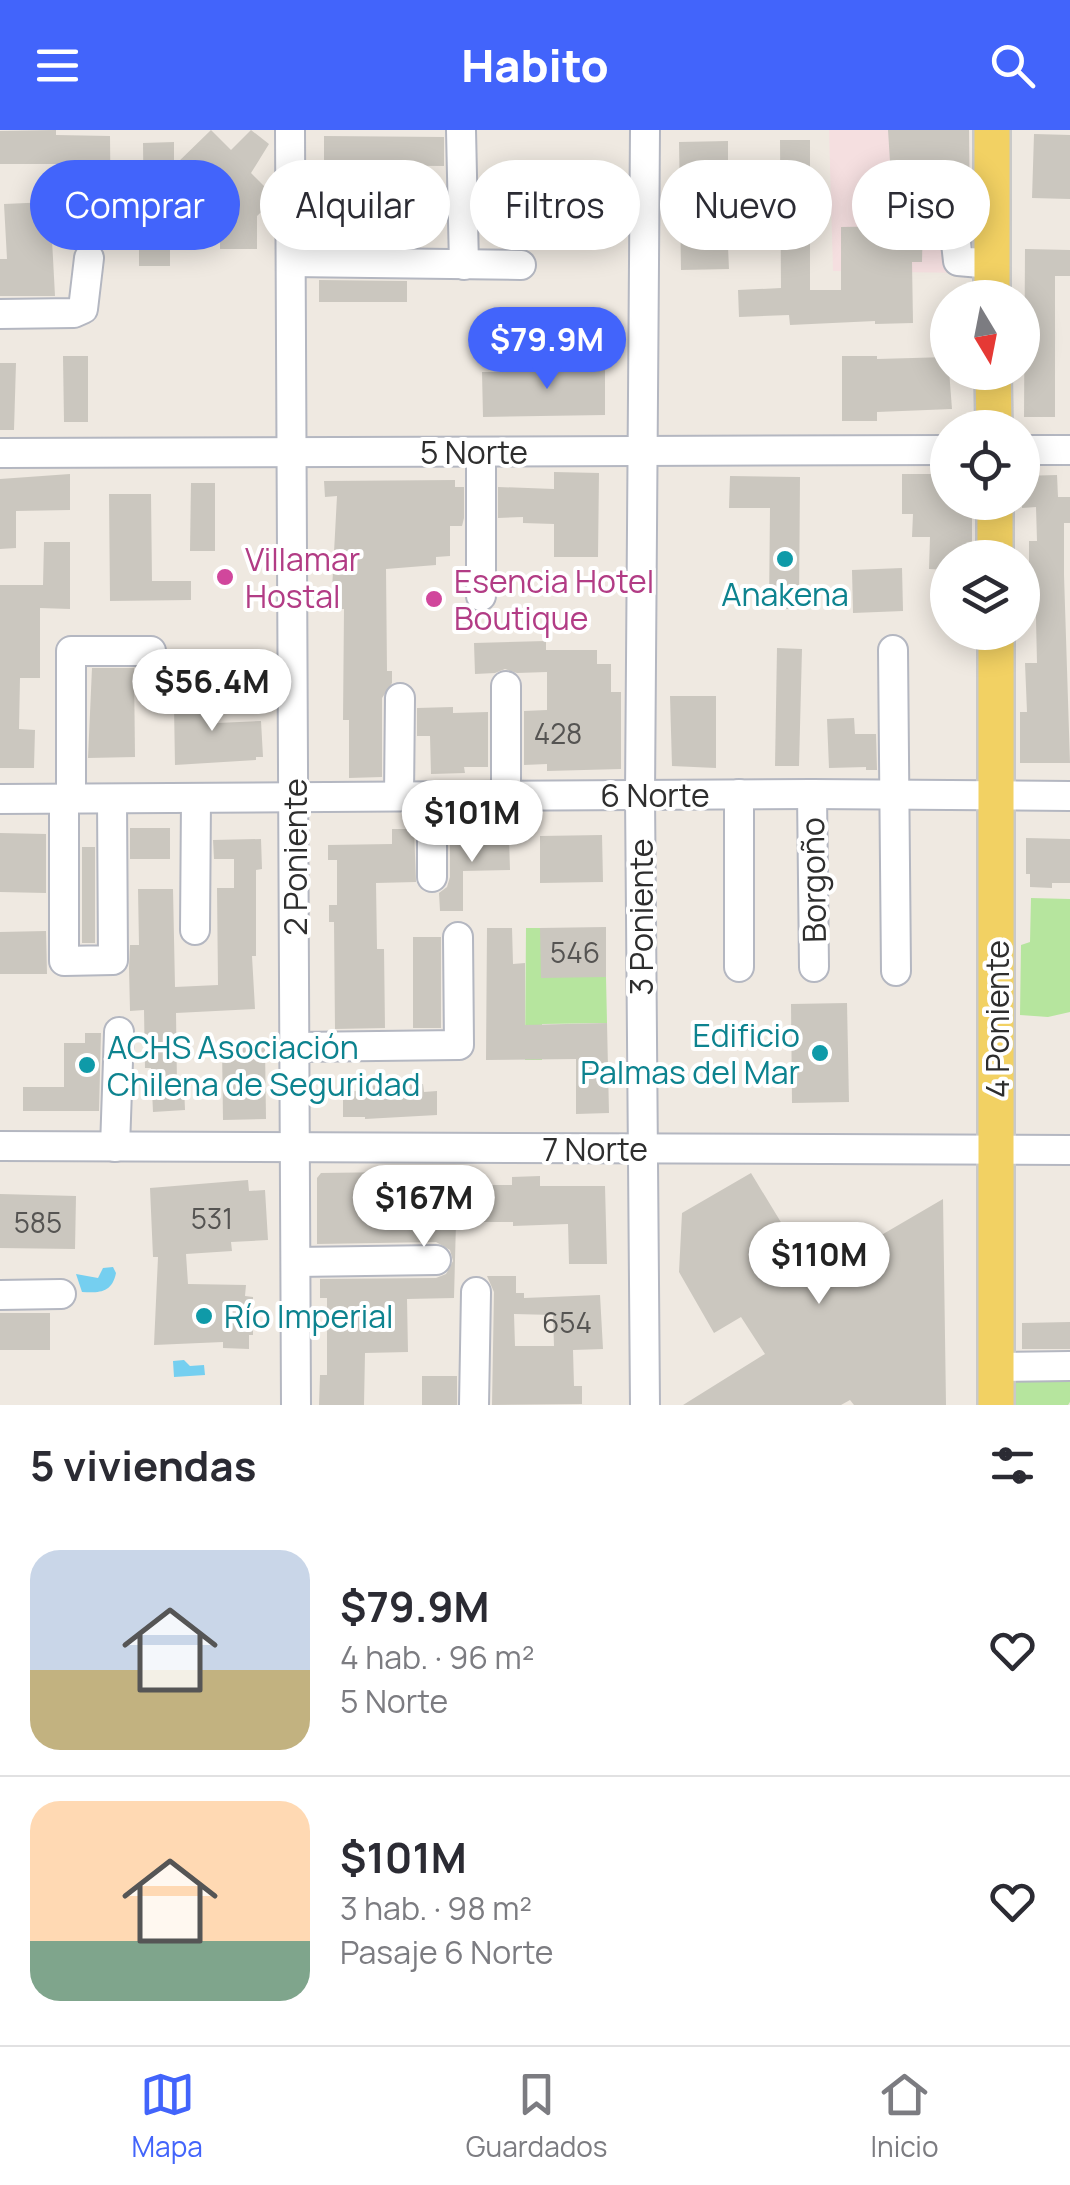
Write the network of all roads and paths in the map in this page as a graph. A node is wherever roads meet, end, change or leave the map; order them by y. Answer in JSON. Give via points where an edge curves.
{"nodes":[{"id":1,"x":290,"y":130,"type":"edge"},
{"id":2,"x":461,"y":130,"type":"edge"},
{"id":3,"x":644,"y":130,"type":"edge"},
{"id":4,"x":992,"y":130,"type":"edge"},
{"id":5,"x":957,"y":250,"type":"edge"},
{"id":6,"x":88,"y":258,"type":"dead end"},
{"id":7,"x":291,"y":262,"type":"junction"},
{"id":8,"x":464,"y":264,"type":"junction"},
{"id":9,"x":521,"y":265,"type":"dead end"},
{"id":10,"x":990,"y":280,"type":"edge"},
{"id":11,"x":992,"y":280,"type":"edge"},
{"id":12,"x":0,"y":314,"type":"edge"},
{"id":13,"x":930,"y":450,"type":"edge"},
{"id":14,"x":1040,"y":450,"type":"edge"},
{"id":15,"x":1070,"y":450,"type":"edge"},
{"id":16,"x":644,"y":451,"type":"junction"},
{"id":17,"x":292,"y":452,"type":"junction"},
{"id":18,"x":481,"y":452,"type":"junction"},
{"id":19,"x":0,"y":453,"type":"edge"},
{"id":20,"x":482,"y":596,"type":"dead end"},
{"id":21,"x":892,"y":650,"type":"dead end"},
{"id":22,"x":996,"y":650,"type":"edge"},
{"id":23,"x":151,"y":651,"type":"dead end"},
{"id":24,"x":508,"y":686,"type":"dead end"},
{"id":25,"x":400,"y":698,"type":"dead end"},
{"id":26,"x":739,"y":794,"type":"junction"},
{"id":27,"x":812,"y":794,"type":"junction"},
{"id":28,"x":894,"y":794,"type":"junction"},
{"id":29,"x":640,"y":795,"type":"junction"},
{"id":30,"x":399,"y":796,"type":"junction"},
{"id":31,"x":432,"y":796,"type":"junction"},
{"id":32,"x":506,"y":796,"type":"junction"},
{"id":33,"x":997,"y":796,"type":"junction"},
{"id":34,"x":1070,"y":796,"type":"edge"},
{"id":35,"x":294,"y":797,"type":"junction"},
{"id":36,"x":112,"y":798,"type":"junction"},
{"id":37,"x":196,"y":798,"type":"junction"},
{"id":38,"x":0,"y":799,"type":"edge"},
{"id":39,"x":67,"y":799,"type":"junction"},
{"id":40,"x":432,"y":877,"type":"dead end"},
{"id":41,"x":196,"y":930,"type":"dead end"},
{"id":42,"x":458,"y":937,"type":"dead end"},
{"id":43,"x":814,"y":967,"type":"dead end"},
{"id":44,"x":740,"y":968,"type":"dead end"},
{"id":45,"x":896,"y":971,"type":"dead end"},
{"id":46,"x":119,"y":1032,"type":"dead end"},
{"id":47,"x":296,"y":1047,"type":"junction"},
{"id":48,"x":0,"y":1146,"type":"edge"},
{"id":49,"x":115,"y":1147,"type":"junction"},
{"id":50,"x":296,"y":1147,"type":"junction"},
{"id":51,"x":643,"y":1148,"type":"junction"},
{"id":52,"x":996,"y":1150,"type":"junction"},
{"id":53,"x":1070,"y":1150,"type":"edge"},
{"id":54,"x":436,"y":1260,"type":"dead end"},
{"id":55,"x":296,"y":1262,"type":"junction"},
{"id":56,"x":476,"y":1292,"type":"dead end"},
{"id":57,"x":61,"y":1294,"type":"dead end"},
{"id":58,"x":0,"y":1295,"type":"edge"},
{"id":59,"x":1070,"y":1366,"type":"edge"},
{"id":60,"x":996,"y":1368,"type":"junction"},
{"id":61,"x":296,"y":1405,"type":"edge"},
{"id":62,"x":474,"y":1405,"type":"edge"},
{"id":63,"x":645,"y":1405,"type":"edge"},
{"id":64,"x":996,"y":1405,"type":"edge"}],
"edges":[{"from":1,"to":7,"type":"street","name":"2 Poniente"},
{"from":2,"to":8,"type":"street"},
{"from":3,"to":16,"type":"street","name":"3 Poniente"},
{"from":4,"to":11,"type":"main road"},
{"from":5,"to":10,"type":"street","via":[[958,261]]},
{"from":6,"to":12,"type":"street","via":[[83,309]]},
{"from":7,"to":8,"type":"street"},
{"from":7,"to":17,"type":"street","name":"2 Poniente"},
{"from":8,"to":9,"type":"street"},
{"from":13,"to":16,"type":"street","name":"5 Norte"},
{"from":14,"to":15,"type":"street"},
{"from":16,"to":18,"type":"street","name":"5 Norte"},
{"from":16,"to":29,"type":"street","name":"3 Poniente"},
{"from":17,"to":18,"type":"street","name":"5 Norte"},
{"from":17,"to":19,"type":"street","name":"5 Norte"},
{"from":17,"to":35,"type":"street","name":"2 Poniente"},
{"from":18,"to":20,"type":"street"},
{"from":21,"to":28,"type":"street"},
{"from":22,"to":33,"type":"main road","name":"4 Poniente"},
{"from":23,"to":39,"type":"street","via":[[71,651]]},
{"from":24,"to":32,"type":"street"},
{"from":25,"to":30,"type":"street"},
{"from":26,"to":27,"type":"street","name":"6 Norte"},
{"from":26,"to":29,"type":"street","name":"6 Norte"},
{"from":26,"to":44,"type":"street"},
{"from":27,"to":28,"type":"street","name":"6 Norte"},
{"from":27,"to":43,"type":"street","name":"Borgoño"},
{"from":28,"to":33,"type":"street","name":"6 Norte"},
{"from":28,"to":45,"type":"street"},
{"from":29,"to":32,"type":"street","name":"6 Norte"},
{"from":29,"to":51,"type":"street","name":"3 Poniente"},
{"from":30,"to":31,"type":"street","name":"6 Norte"},
{"from":30,"to":35,"type":"street","name":"6 Norte"},
{"from":31,"to":32,"type":"street","name":"6 Norte"},
{"from":31,"to":40,"type":"street"},
{"from":33,"to":34,"type":"street","name":"6 Norte"},
{"from":33,"to":52,"type":"main road","name":"4 Poniente"},
{"from":35,"to":37,"type":"street","name":"6 Norte"},
{"from":35,"to":47,"type":"street","name":"2 Poniente"},
{"from":36,"to":37,"type":"street","name":"6 Norte"},
{"from":36,"to":39,"type":"street","name":"6 Norte"},
{"from":36,"to":39,"type":"street","via":[[113,960],[64,961]]},
{"from":37,"to":41,"type":"street"},
{"from":38,"to":39,"type":"street","name":"6 Norte"},
{"from":42,"to":47,"type":"street","via":[[459,1045]]},
{"from":46,"to":49,"type":"street"},
{"from":47,"to":50,"type":"street","name":"2 Poniente"},
{"from":48,"to":49,"type":"street","name":"7 Norte"},
{"from":49,"to":50,"type":"street","name":"7 Norte"},
{"from":50,"to":51,"type":"street","name":"7 Norte"},
{"from":50,"to":55,"type":"street","name":"2 Poniente"},
{"from":51,"to":52,"type":"street","name":"7 Norte"},
{"from":51,"to":63,"type":"street","name":"3 Poniente"},
{"from":52,"to":53,"type":"street","name":"7 Norte"},
{"from":52,"to":60,"type":"main road","name":"4 Poniente"},
{"from":54,"to":55,"type":"street"},
{"from":55,"to":61,"type":"street","name":"2 Poniente"},
{"from":56,"to":62,"type":"street"},
{"from":57,"to":58,"type":"street"},
{"from":59,"to":60,"type":"street"},
{"from":60,"to":64,"type":"main road","name":"4 Poniente"}]}
